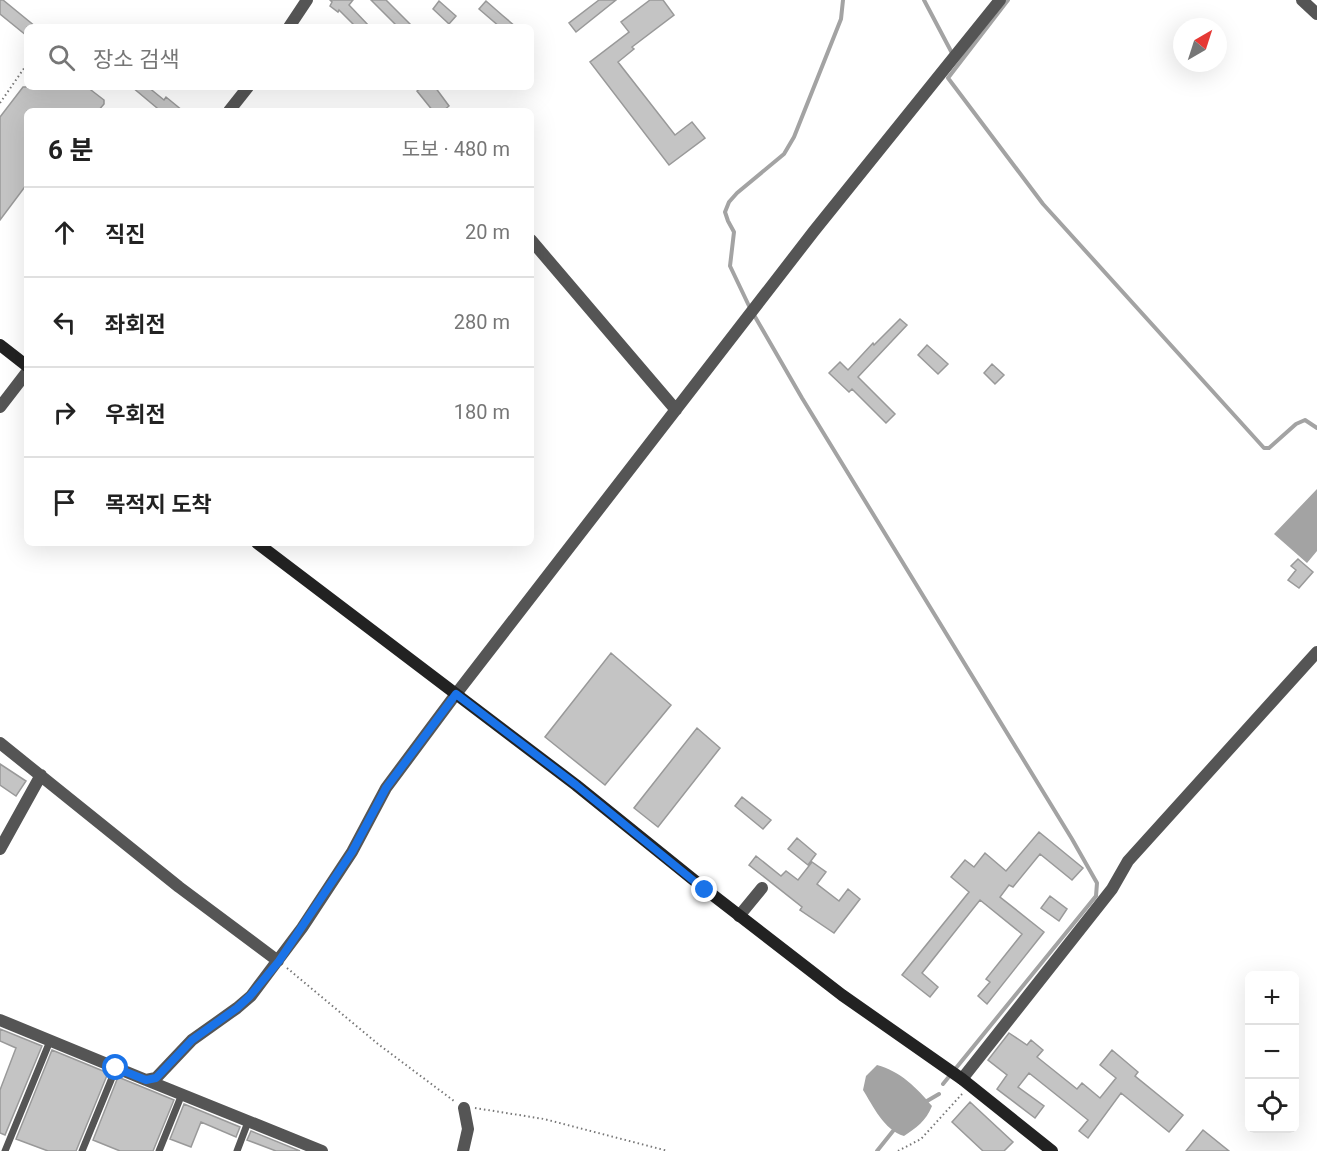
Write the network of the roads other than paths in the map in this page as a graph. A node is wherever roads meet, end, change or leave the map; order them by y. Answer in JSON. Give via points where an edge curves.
{"nodes":[{"id":1,"x":308,"y":0,"type":"edge"},
{"id":2,"x":1000,"y":0,"type":"edge"},
{"id":3,"x":1302,"y":0,"type":"edge"},
{"id":4,"x":1317,"y":14,"type":"edge"},
{"id":5,"x":291,"y":24,"type":"edge"},
{"id":6,"x":246,"y":90,"type":"edge"},
{"id":7,"x":231,"y":108,"type":"edge"},
{"id":8,"x":534,"y":244,"type":"edge"},
{"id":9,"x":0,"y":345,"type":"edge"},
{"id":10,"x":24,"y":364,"type":"edge"},
{"id":11,"x":24,"y":376,"type":"edge"},
{"id":12,"x":0,"y":407,"type":"edge"},
{"id":13,"x":675,"y":410,"type":"junction"},
{"id":14,"x":261,"y":546,"type":"edge"},
{"id":15,"x":1317,"y":652,"type":"edge"},
{"id":16,"x":456,"y":694,"type":"junction"},
{"id":17,"x":0,"y":743,"type":"edge"},
{"id":18,"x":41,"y":775,"type":"junction"},
{"id":19,"x":0,"y":849,"type":"edge"},
{"id":20,"x":762,"y":888,"type":"dead end"},
{"id":21,"x":740,"y":916,"type":"junction"},
{"id":22,"x":279,"y":961,"type":"junction"},
{"id":23,"x":0,"y":1020,"type":"edge"},
{"id":24,"x":50,"y":1041,"type":"junction"},
{"id":25,"x":116,"y":1068,"type":"junction"},
{"id":26,"x":146,"y":1080,"type":"junction"},
{"id":27,"x":966,"y":1082,"type":"junction"},
{"id":28,"x":182,"y":1095,"type":"junction"},
{"id":29,"x":464,"y":1108,"type":"road end"},
{"id":30,"x":248,"y":1122,"type":"junction"},
{"id":31,"x":317,"y":1150,"type":"edge"},
{"id":32,"x":5,"y":1151,"type":"edge"},
{"id":33,"x":82,"y":1151,"type":"edge"},
{"id":34,"x":159,"y":1151,"type":"edge"},
{"id":35,"x":237,"y":1151,"type":"edge"},
{"id":36,"x":463,"y":1151,"type":"edge"},
{"id":37,"x":1052,"y":1151,"type":"edge"}],
"edges":[{"from":1,"to":5,"type":"street"},
{"from":2,"to":13,"type":"street"},
{"from":3,"to":4,"type":"street"},
{"from":6,"to":7,"type":"street"},
{"from":8,"to":13,"type":"street"},
{"from":9,"to":10,"type":"street"},
{"from":11,"to":12,"type":"street"},
{"from":13,"to":16,"type":"street"},
{"from":14,"to":16,"type":"street"},
{"from":15,"to":27,"type":"street","via":[[1128,861],[1112,889]]},
{"from":16,"to":21,"type":"street"},
{"from":16,"to":22,"type":"street","via":[[386,788],[352,852]]},
{"from":17,"to":18,"type":"street"},
{"from":18,"to":19,"type":"street"},
{"from":18,"to":22,"type":"street","via":[[179,887]]},
{"from":20,"to":21,"type":"street"},
{"from":21,"to":27,"type":"street","via":[[842,995]]},
{"from":22,"to":26,"type":"street","via":[[237,1008],[192,1040],[156,1078]]},
{"from":23,"to":24,"type":"street"},
{"from":24,"to":25,"type":"street"},
{"from":24,"to":32,"type":"lane"},
{"from":25,"to":26,"type":"street"},
{"from":25,"to":33,"type":"lane"},
{"from":26,"to":28,"type":"street"},
{"from":27,"to":37,"type":"street"},
{"from":28,"to":30,"type":"street"},
{"from":28,"to":34,"type":"lane"},
{"from":29,"to":36,"type":"street","via":[[468,1129]]},
{"from":30,"to":31,"type":"street"},
{"from":30,"to":35,"type":"lane"}]}
